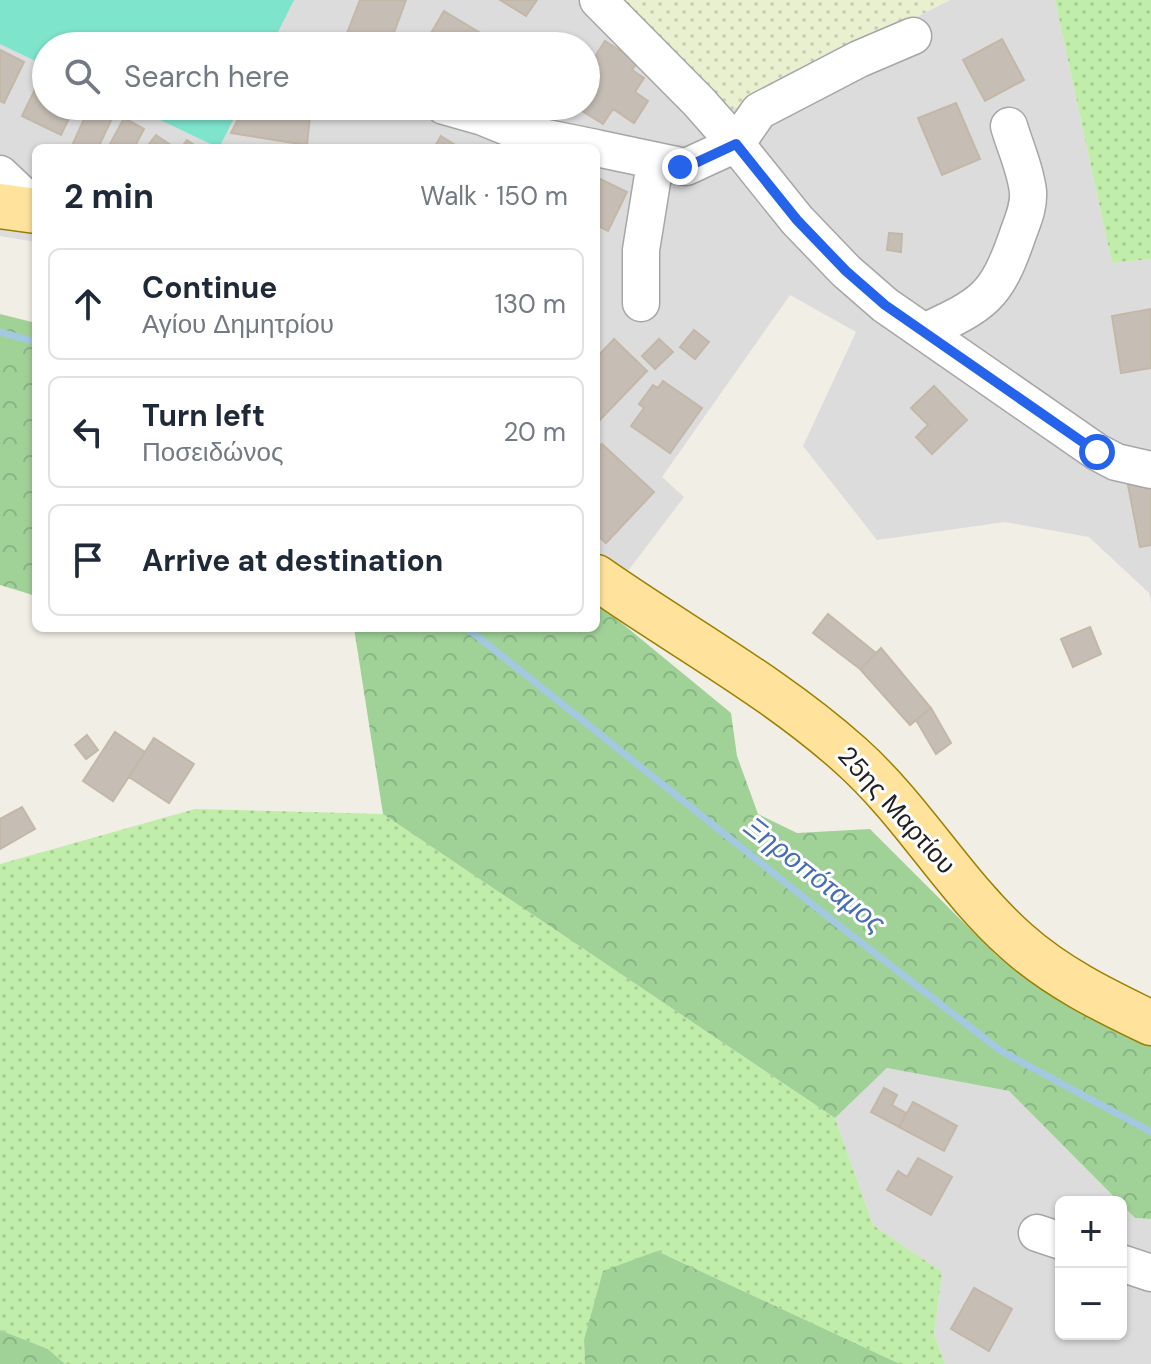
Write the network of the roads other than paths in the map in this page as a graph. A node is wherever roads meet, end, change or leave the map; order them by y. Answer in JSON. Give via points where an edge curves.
{"nodes":[{"id":1,"x":598,"y":0,"type":"edge"},
{"id":2,"x":913,"y":36,"type":"dead end"},
{"id":3,"x":490,"y":120,"type":"edge"},
{"id":4,"x":1009,"y":126,"type":"dead end"},
{"id":5,"x":576,"y":144,"type":"edge"},
{"id":6,"x":736,"y":144,"type":"junction"},
{"id":7,"x":600,"y":149,"type":"edge"},
{"id":8,"x":655,"y":163,"type":"junction"},
{"id":9,"x":0,"y":174,"type":"edge"},
{"id":10,"x":0,"y":206,"type":"edge"},
{"id":11,"x":32,"y":206,"type":"edge"},
{"id":12,"x":32,"y":210,"type":"edge"},
{"id":13,"x":641,"y":303,"type":"dead end"},
{"id":14,"x":924,"y":332,"type":"junction"},
{"id":15,"x":1151,"y":470,"type":"edge"},
{"id":16,"x":600,"y":580,"type":"edge"},
{"id":17,"x":1151,"y":1023,"type":"edge"},
{"id":18,"x":1127,"y":1265,"type":"edge"},
{"id":19,"x":1151,"y":1273,"type":"edge"}],
"edges":[{"from":1,"to":6,"type":"street"},
{"from":2,"to":6,"type":"street","via":[[759,111]]},
{"from":3,"to":5,"type":"street"},
{"from":4,"to":14,"type":"street","via":[[1029,205],[1007,267],[993,290],[971,310]]},
{"from":6,"to":8,"type":"street","via":[[686,167]]},
{"from":6,"to":14,"type":"street","via":[[846,271]]},
{"from":7,"to":8,"type":"street"},
{"from":8,"to":13,"type":"street","via":[[641,250]]},
{"from":9,"to":11,"type":"street"},
{"from":10,"to":12,"type":"main road"},
{"from":14,"to":15,"type":"street","via":[[1097,452]]},
{"from":16,"to":17,"type":"main road","name":"25ης Μαρτίου","via":[[807,718],[872,775],[1016,941],[1081,988]]},
{"from":18,"to":19,"type":"street"}]}
